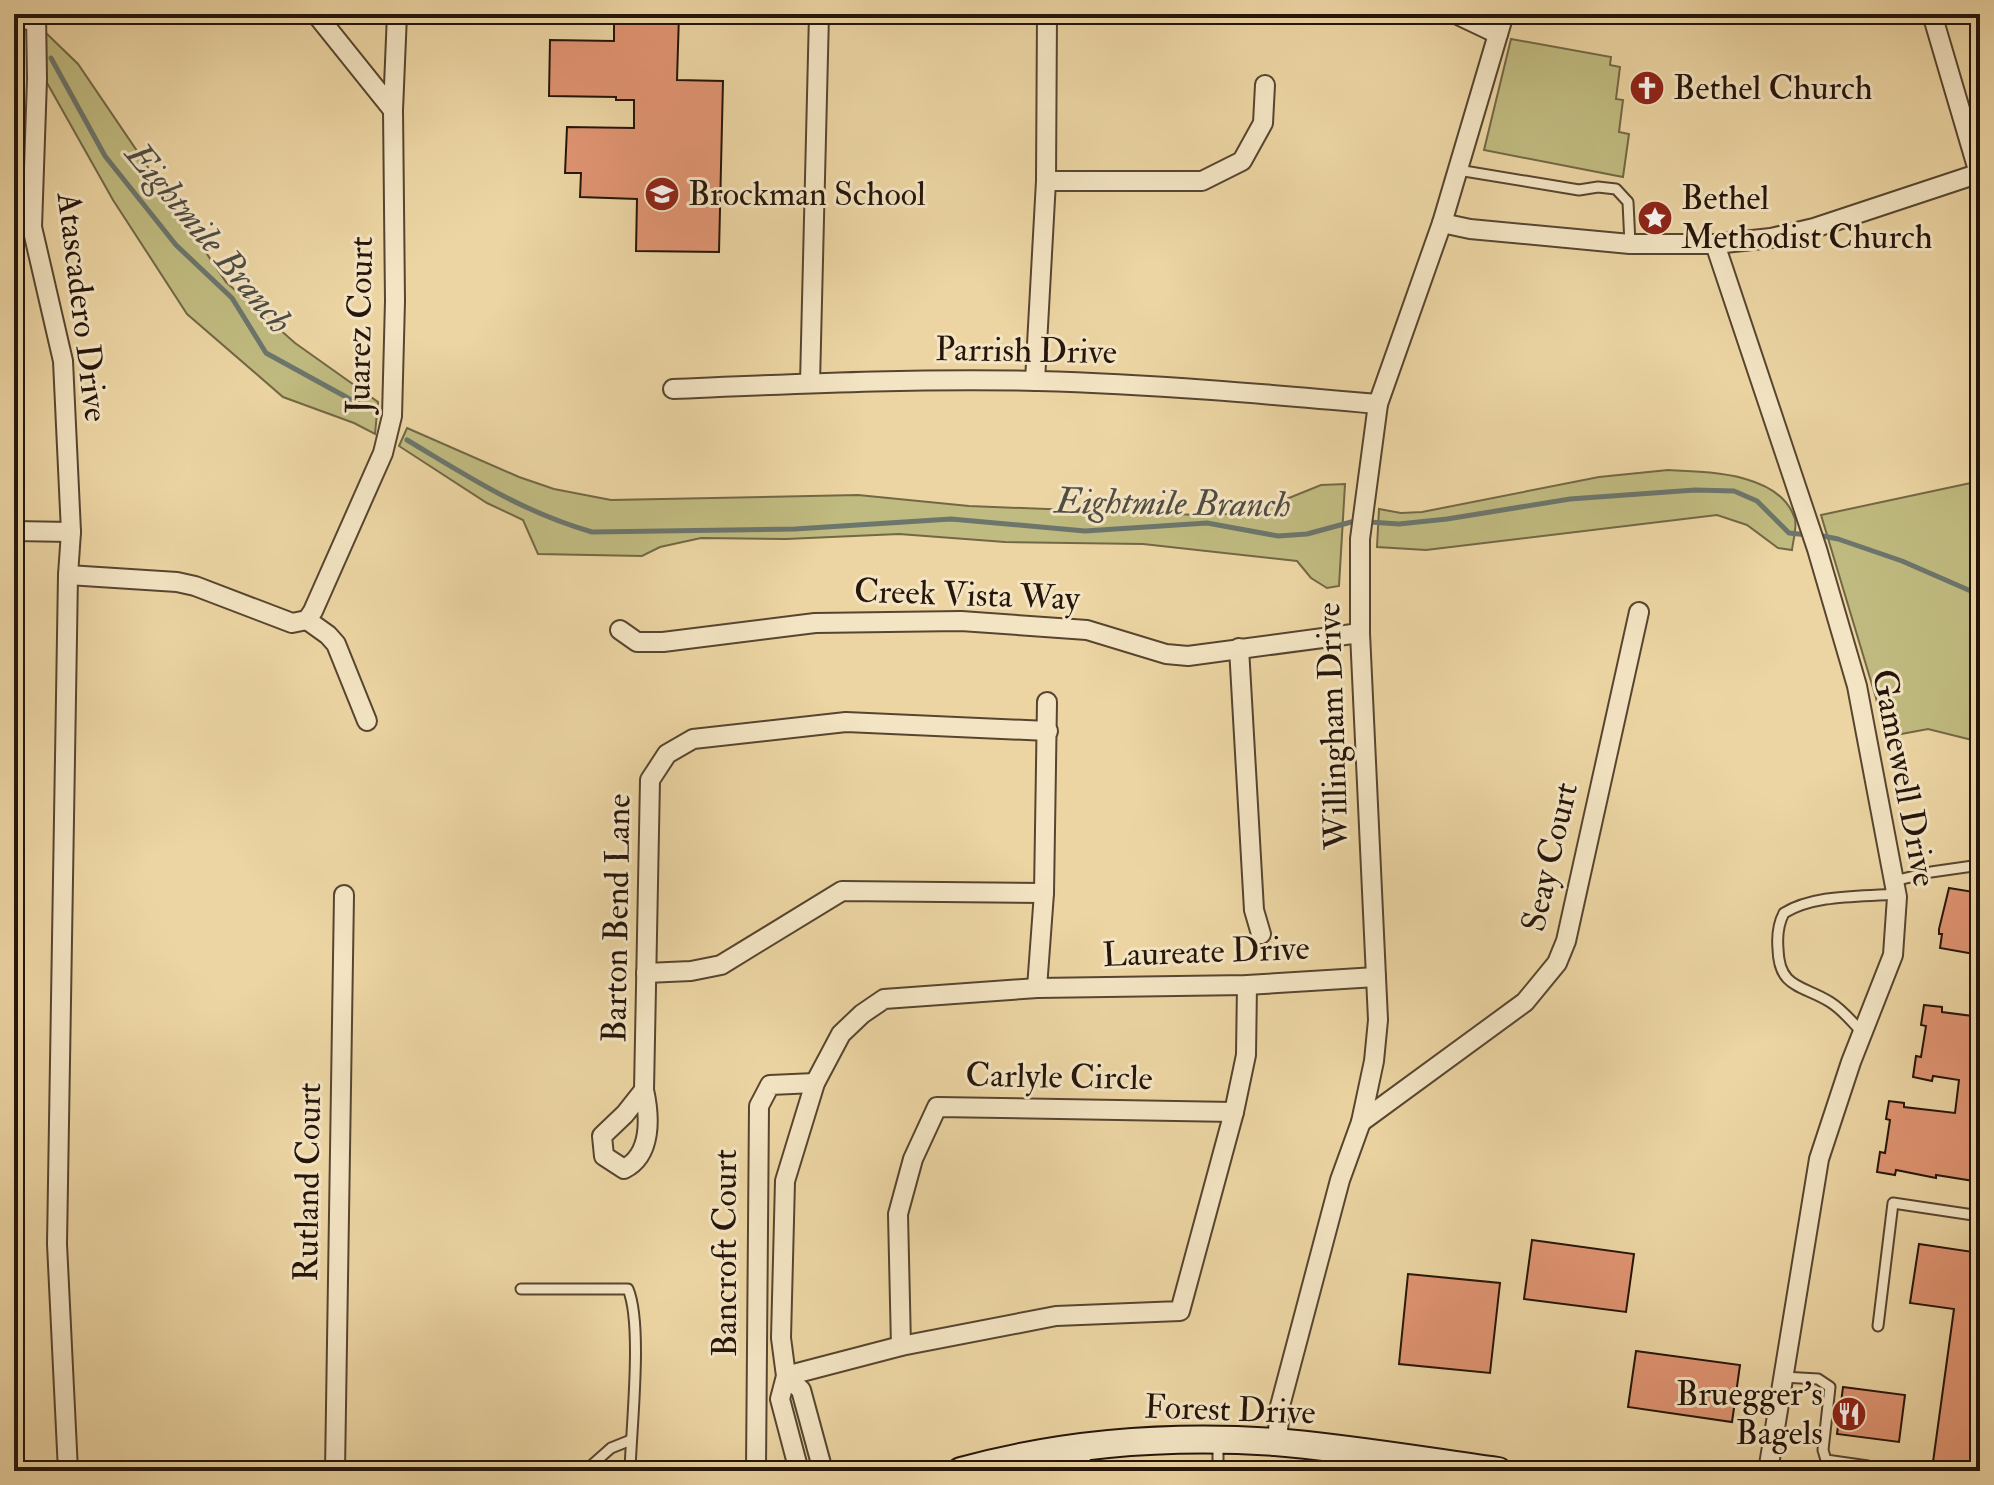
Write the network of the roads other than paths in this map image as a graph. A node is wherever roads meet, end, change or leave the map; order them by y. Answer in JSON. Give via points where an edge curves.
{"nodes":[{"id":1,"x":316,"y":14,"type":"edge"},
{"id":2,"x":397,"y":14,"type":"edge"},
{"id":3,"x":819,"y":14,"type":"edge"},
{"id":4,"x":1047,"y":14,"type":"edge"},
{"id":5,"x":1456,"y":14,"type":"edge"},
{"id":6,"x":1504,"y":14,"type":"edge"},
{"id":7,"x":1932,"y":14,"type":"edge"},
{"id":8,"x":36,"y":19,"type":"edge"},
{"id":9,"x":14,"y":23,"type":"edge"},
{"id":10,"x":1498,"y":34,"type":"junction"},
{"id":11,"x":1265,"y":85,"type":"dead end"},
{"id":12,"x":393,"y":110,"type":"junction"},
{"id":13,"x":1458,"y":170,"type":"junction"},
{"id":14,"x":1979,"y":175,"type":"edge"},
{"id":15,"x":1046,"y":181,"type":"junction"},
{"id":16,"x":1442,"y":223,"type":"junction"},
{"id":17,"x":23,"y":225,"type":"edge"},
{"id":18,"x":1630,"y":244,"type":"junction"},
{"id":19,"x":1715,"y":244,"type":"junction"},
{"id":20,"x":1035,"y":381,"type":"junction"},
{"id":21,"x":810,"y":383,"type":"junction"},
{"id":22,"x":673,"y":389,"type":"dead end"},
{"id":23,"x":1378,"y":404,"type":"junction"},
{"id":24,"x":14,"y":531,"type":"edge"},
{"id":25,"x":71,"y":532,"type":"junction"},
{"id":26,"x":68,"y":575,"type":"junction"},
{"id":27,"x":1639,"y":612,"type":"dead end"},
{"id":28,"x":307,"y":620,"type":"junction"},
{"id":29,"x":620,"y":630,"type":"dead end"},
{"id":30,"x":1360,"y":633,"type":"junction"},
{"id":31,"x":1239,"y":648,"type":"junction"},
{"id":32,"x":1047,"y":702,"type":"dead end"},
{"id":33,"x":367,"y":721,"type":"dead end"},
{"id":34,"x":1048,"y":731,"type":"junction"},
{"id":35,"x":1980,"y":865,"type":"edge"},
{"id":36,"x":1895,"y":887,"type":"junction"},
{"id":37,"x":1044,"y":893,"type":"junction"},
{"id":38,"x":344,"y":895,"type":"dead end"},
{"id":39,"x":1261,"y":934,"type":"dead end"},
{"id":40,"x":646,"y":973,"type":"junction"},
{"id":41,"x":1376,"y":977,"type":"junction"},
{"id":42,"x":1247,"y":985,"type":"junction"},
{"id":43,"x":1037,"y":988,"type":"junction"},
{"id":44,"x":1862,"y":1032,"type":"junction"},
{"id":45,"x":815,"y":1083,"type":"junction"},
{"id":46,"x":644,"y":1090,"type":"dead end"},
{"id":47,"x":1234,"y":1112,"type":"junction"},
{"id":48,"x":1361,"y":1122,"type":"junction"},
{"id":49,"x":1980,"y":1216,"type":"edge"},
{"id":50,"x":521,"y":1289,"type":"dead end"},
{"id":51,"x":1878,"y":1326,"type":"dead end"},
{"id":52,"x":901,"y":1346,"type":"junction"},
{"id":53,"x":786,"y":1376,"type":"junction"},
{"id":54,"x":1783,"y":1377,"type":"junction"},
{"id":55,"x":631,"y":1440,"type":"junction"},
{"id":56,"x":1217,"y":1440,"type":"junction"},
{"id":57,"x":1277,"y":1443,"type":"junction"},
{"id":58,"x":1085,"y":1459,"type":"edge"},
{"id":59,"x":1356,"y":1462,"type":"edge"},
{"id":60,"x":756,"y":1469,"type":"edge"},
{"id":61,"x":68,"y":1471,"type":"edge"},
{"id":62,"x":335,"y":1471,"type":"edge"},
{"id":63,"x":585,"y":1471,"type":"edge"},
{"id":64,"x":630,"y":1471,"type":"edge"},
{"id":65,"x":799,"y":1471,"type":"edge"},
{"id":66,"x":823,"y":1471,"type":"edge"},
{"id":67,"x":961,"y":1471,"type":"edge"},
{"id":68,"x":1218,"y":1471,"type":"edge"},
{"id":69,"x":1498,"y":1471,"type":"edge"},
{"id":70,"x":1768,"y":1471,"type":"edge"},
{"id":71,"x":1875,"y":1471,"type":"edge"}],
"edges":[{"from":1,"to":12,"type":"street"},
{"from":2,"to":12,"type":"street","name":"Juarez Court"},
{"from":3,"to":21,"type":"street"},
{"from":4,"to":15,"type":"street"},
{"from":5,"to":10,"type":"street"},
{"from":6,"to":10,"type":"street","name":"Willingham Drive"},
{"from":7,"to":14,"type":"street"},
{"from":8,"to":9,"type":"lane"},
{"from":8,"to":17,"type":"street","name":"Atascadero Drive"},
{"from":10,"to":13,"type":"street","name":"Willingham Drive"},
{"from":11,"to":15,"type":"street","via":[[1263,123],[1242,161],[1202,181]]},
{"from":12,"to":28,"type":"street","name":"Juarez Court","via":[[390,428]]},
{"from":13,"to":16,"type":"street","name":"Willingham Drive"},
{"from":13,"to":18,"type":"lane","via":[[1579,190],[1616,189],[1628,202]]},
{"from":14,"to":19,"type":"street","via":[[1814,228]]},
{"from":15,"to":20,"type":"street"},
{"from":16,"to":18,"type":"street"},
{"from":16,"to":23,"type":"street","name":"Willingham Drive"},
{"from":17,"to":25,"type":"street","name":"Atascadero Drive","via":[[63,361]]},
{"from":18,"to":19,"type":"street"},
{"from":19,"to":36,"type":"street","name":"Gamewell Drive","via":[[1809,522],[1857,686]]},
{"from":20,"to":21,"type":"street","name":"Parrish Drive"},
{"from":20,"to":23,"type":"street","name":"Parrish Drive","via":[[1188,386]]},
{"from":21,"to":22,"type":"street","name":"Parrish Drive"},
{"from":23,"to":30,"type":"street","name":"Willingham Drive","via":[[1360,539]]},
{"from":24,"to":25,"type":"street"},
{"from":25,"to":26,"type":"street","name":"Atascadero Drive"},
{"from":26,"to":28,"type":"street","via":[[177,582],[292,623]]},
{"from":26,"to":61,"type":"street","name":"Atascadero Drive","via":[[57,1244]]},
{"from":27,"to":48,"type":"street","name":"Seay Court","via":[[1557,963],[1525,1002]]},
{"from":28,"to":33,"type":"street","via":[[336,644]]},
{"from":29,"to":31,"type":"street","name":"Creek Vista Way","via":[[637,642],[663,642],[815,623],[961,621],[1087,630],[1166,654]]},
{"from":30,"to":31,"type":"street","name":"Creek Vista Way"},
{"from":30,"to":41,"type":"street","name":"Willingham Drive"},
{"from":31,"to":39,"type":"street","via":[[1254,910]]},
{"from":32,"to":34,"type":"street"},
{"from":34,"to":37,"type":"street"},
{"from":34,"to":40,"type":"street","name":"Barton Bend Lane","via":[[846,722],[693,739],[667,754],[650,780]]},
{"from":35,"to":36,"type":"lane","via":[[1931,872]]},
{"from":36,"to":44,"type":"street","name":"Gamewell Drive","via":[[1893,955]]},
{"from":36,"to":44,"type":"lane","via":[[1805,904],[1784,913],[1779,922],[1778,959],[1784,977],[1832,1003]]},
{"from":37,"to":40,"type":"street","via":[[842,891],[721,965]]},
{"from":37,"to":43,"type":"street"},
{"from":38,"to":62,"type":"street","name":"Rutland Court"},
{"from":40,"to":46,"type":"street","name":"Barton Bend Lane"},
{"from":41,"to":42,"type":"street","name":"Laureate Drive"},
{"from":41,"to":48,"type":"street","name":"Willingham Drive","via":[[1374,1061]]},
{"from":42,"to":43,"type":"street","name":"Laureate Drive"},
{"from":42,"to":47,"type":"street","via":[[1246,1055]]},
{"from":43,"to":45,"type":"street","name":"Laureate Drive","via":[[884,999],[841,1034]]},
{"from":44,"to":54,"type":"street","name":"Gamewell Drive","via":[[1819,1159]]},
{"from":45,"to":53,"type":"street","name":"Laureate Drive","via":[[785,1181],[781,1338]]},
{"from":45,"to":60,"type":"street","name":"Bancroft Court","via":[[770,1085],[759,1106]]},
{"from":47,"to":52,"type":"street","via":[[1180,1311],[1056,1316]]},
{"from":47,"to":52,"type":"street","name":"Carlyle Circle","via":[[937,1107],[913,1159],[898,1214]]},
{"from":48,"to":57,"type":"street","name":"Willingham Drive","via":[[1340,1180],[1280,1406]]},
{"from":49,"to":51,"type":"lane","via":[[1893,1203]]},
{"from":50,"to":55,"type":"lane","via":[[628,1289],[634,1359]]},
{"from":52,"to":53,"type":"street"},
{"from":53,"to":65,"type":"street","name":"Laureate Drive","via":[[780,1399]]},
{"from":53,"to":66,"type":"street","name":"Laureate Drive","via":[[801,1390]]},
{"from":54,"to":70,"type":"street","name":"Gamewell Drive"},
{"from":54,"to":71,"type":"lane","via":[[1818,1379],[1830,1387],[1826,1460]]},
{"from":55,"to":63,"type":"lane","via":[[611,1448]]},
{"from":55,"to":64,"type":"lane"},
{"from":56,"to":57,"type":"main road","name":"Forest Drive"},
{"from":56,"to":58,"type":"main road","name":"Forest Drive"},
{"from":56,"to":68,"type":"lane"},
{"from":57,"to":59,"type":"main road","name":"Forest Drive"},
{"from":58,"to":67,"type":"main road","name":"Forest Drive","via":[[1049,1452]]},
{"from":59,"to":69,"type":"main road","name":"Forest Drive"}]}
